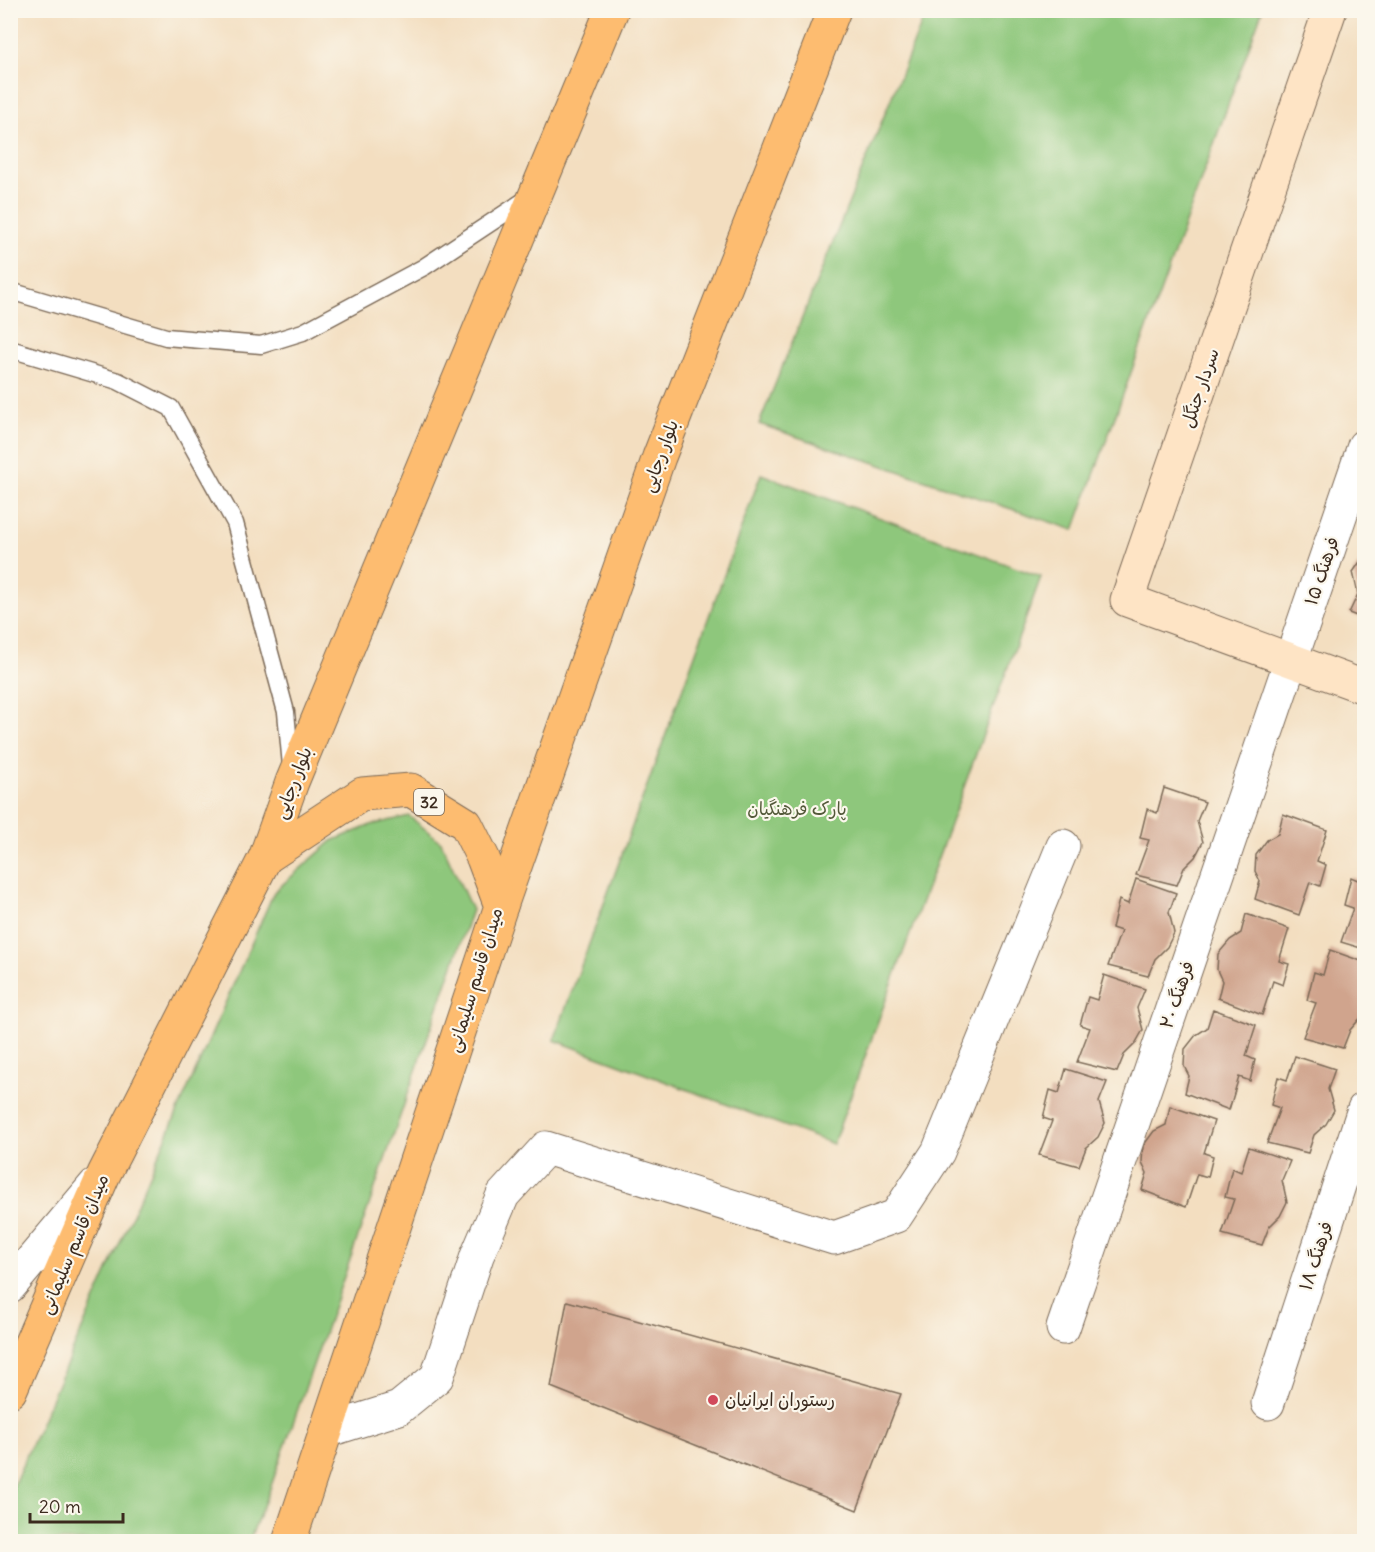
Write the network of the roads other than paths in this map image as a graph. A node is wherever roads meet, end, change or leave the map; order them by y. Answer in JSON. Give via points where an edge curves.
{"nodes":[{"id":1,"x":612,"y":10,"type":"edge"},
{"id":2,"x":834,"y":10,"type":"edge"},
{"id":3,"x":1330,"y":10,"type":"edge"},
{"id":4,"x":534,"y":194,"type":"junction"},
{"id":5,"x":10,"y":291,"type":"edge"},
{"id":6,"x":10,"y":349,"type":"edge"},
{"id":7,"x":1365,"y":446,"type":"edge"},
{"id":8,"x":1291,"y":661,"type":"junction"},
{"id":9,"x":1365,"y":687,"type":"edge"},
{"id":10,"x":292,"y":782,"type":"junction"},
{"id":11,"x":1063,"y":846,"type":"dead end"},
{"id":12,"x":265,"y":858,"type":"junction"},
{"id":13,"x":501,"y":906,"type":"junction"},
{"id":14,"x":1365,"y":1109,"type":"edge"},
{"id":15,"x":104,"y":1174,"type":"junction"},
{"id":16,"x":10,"y":1286,"type":"edge"},
{"id":17,"x":1062,"y":1329,"type":"dead end"},
{"id":18,"x":10,"y":1391,"type":"edge"},
{"id":19,"x":1269,"y":1403,"type":"dead end"},
{"id":20,"x":326,"y":1431,"type":"junction"},
{"id":21,"x":289,"y":1542,"type":"edge"}],
"edges":[{"from":1,"to":4,"type":"highway","name":"بلوار رجایی","number":"32"},
{"from":2,"to":13,"type":"highway","name":"بلوار رجایی","via":[[659,457]]},
{"from":3,"to":8,"type":"street","name":"سردار جنگل","via":[[1127,600]]},
{"from":4,"to":5,"type":"lane","via":[[424,267],[303,332],[261,345],[166,337]]},
{"from":4,"to":10,"type":"highway","name":"بلوار رجایی","number":"32"},
{"from":6,"to":10,"type":"lane","via":[[118,381],[171,408],[235,523],[286,712]]},
{"from":7,"to":8,"type":"street","name":"فرهنگ ۱۵"},
{"from":8,"to":9,"type":"street"},
{"from":8,"to":17,"type":"street","name":"فرهنگ ۲۰"},
{"from":10,"to":12,"type":"highway","name":"بلوار رجایی","number":"32"},
{"from":11,"to":20,"type":"street","via":[[938,1152],[896,1216],[834,1238],[546,1148],[503,1195],[477,1256],[437,1377],[399,1408]]},
{"from":12,"to":13,"type":"highway","name":"میدان قاسم سلیمانی","number":"32","via":[[362,794],[411,790],[466,824]]},
{"from":12,"to":15,"type":"highway","name":"میدان قاسم سلیمانی","number":"32"},
{"from":13,"to":20,"type":"highway","name":"میدان قاسم سلیمانی"},
{"from":14,"to":19,"type":"street","name":"فرهنگ ۱۸"},
{"from":15,"to":16,"type":"street"},
{"from":15,"to":18,"type":"highway","name":"میدان قاسم سلیمانی","number":"32"},
{"from":20,"to":21,"type":"highway","name":"میدان قاسم سلیمانی"}]}
